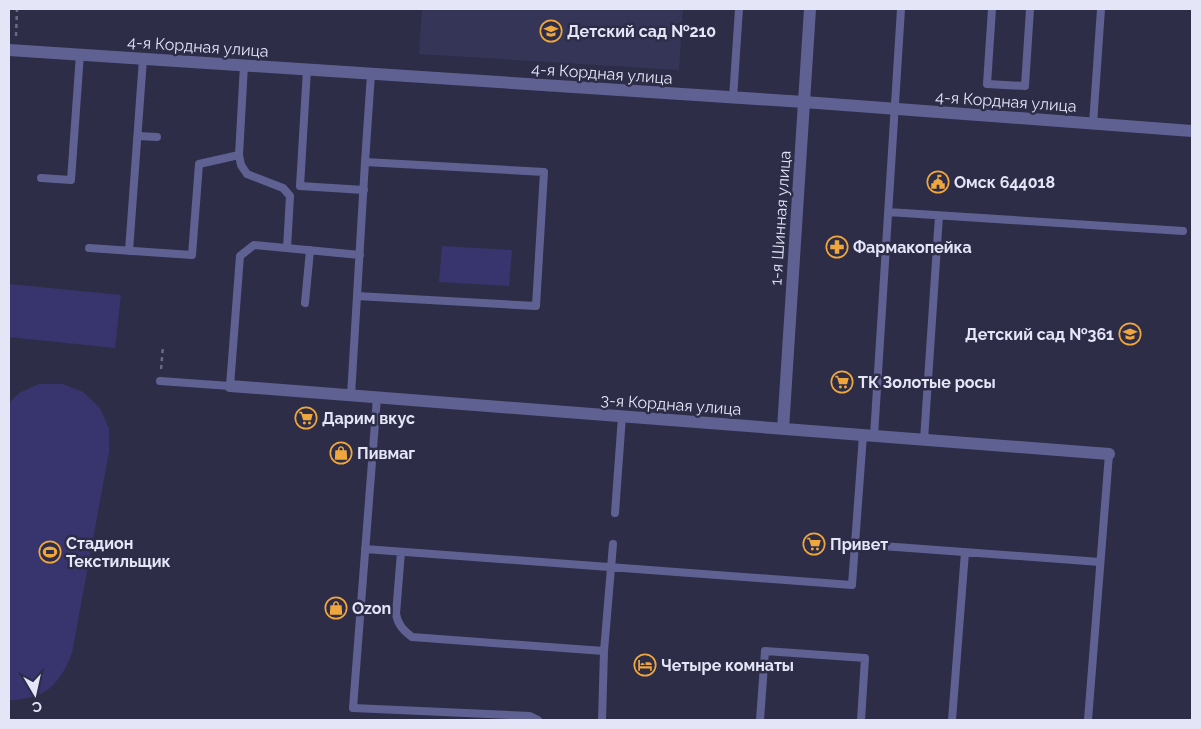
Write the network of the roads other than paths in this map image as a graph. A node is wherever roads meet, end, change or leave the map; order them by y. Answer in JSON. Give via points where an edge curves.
{"nodes":[{"id":1,"x":739,"y":9,"type":"edge"},
{"id":2,"x":810,"y":9,"type":"edge"},
{"id":3,"x":901,"y":9,"type":"edge"},
{"id":4,"x":992,"y":9,"type":"edge"},
{"id":5,"x":1030,"y":9,"type":"edge"},
{"id":6,"x":1101,"y":9,"type":"edge"},
{"id":7,"x":12,"y":50,"type":"edge"},
{"id":8,"x":80,"y":54,"type":"junction"},
{"id":9,"x":144,"y":59,"type":"junction"},
{"id":10,"x":244,"y":65,"type":"junction"},
{"id":11,"x":312,"y":70,"type":"junction"},
{"id":12,"x":371,"y":74,"type":"junction"},
{"id":13,"x":733,"y":98,"type":"junction"},
{"id":14,"x":804,"y":102,"type":"junction"},
{"id":15,"x":895,"y":109,"type":"junction"},
{"id":16,"x":1093,"y":124,"type":"junction"},
{"id":17,"x":1192,"y":131,"type":"edge"},
{"id":18,"x":138,"y":136,"type":"junction"},
{"id":19,"x":157,"y":137,"type":"dead end"},
{"id":20,"x":239,"y":155,"type":"junction"},
{"id":21,"x":365,"y":162,"type":"junction"},
{"id":22,"x":41,"y":178,"type":"dead end"},
{"id":23,"x":364,"y":190,"type":"junction"},
{"id":24,"x":888,"y":212,"type":"junction"},
{"id":25,"x":939,"y":216,"type":"junction"},
{"id":26,"x":1183,"y":231,"type":"dead end"},
{"id":27,"x":89,"y":248,"type":"dead end"},
{"id":28,"x":287,"y":248,"type":"junction"},
{"id":29,"x":310,"y":250,"type":"junction"},
{"id":30,"x":129,"y":251,"type":"junction"},
{"id":31,"x":360,"y":254,"type":"junction"},
{"id":32,"x":357,"y":296,"type":"junction"},
{"id":33,"x":305,"y":303,"type":"dead end"},
{"id":34,"x":160,"y":381,"type":"road end"},
{"id":35,"x":230,"y":386,"type":"junction"},
{"id":36,"x":351,"y":396,"type":"junction"},
{"id":37,"x":377,"y":398,"type":"junction"},
{"id":38,"x":622,"y":416,"type":"junction"},
{"id":39,"x":783,"y":429,"type":"junction"},
{"id":40,"x":868,"y":435,"type":"junction"},
{"id":41,"x":924,"y":440,"type":"junction"},
{"id":42,"x":1109,"y":454,"type":"joint"},
{"id":43,"x":615,"y":513,"type":"dead end"},
{"id":44,"x":612,"y":544,"type":"dead end"},
{"id":45,"x":855,"y":544,"type":"junction"},
{"id":46,"x":365,"y":549,"type":"junction"},
{"id":47,"x":401,"y":552,"type":"junction"},
{"id":48,"x":965,"y":552,"type":"junction"},
{"id":49,"x":1100,"y":562,"type":"junction"},
{"id":50,"x":611,"y":567,"type":"junction"},
{"id":51,"x":604,"y":651,"type":"junction"},
{"id":52,"x":538,"y":720,"type":"edge"},
{"id":53,"x":602,"y":720,"type":"edge"},
{"id":54,"x":760,"y":720,"type":"edge"},
{"id":55,"x":861,"y":720,"type":"edge"},
{"id":56,"x":952,"y":720,"type":"edge"},
{"id":57,"x":1088,"y":720,"type":"edge"}],
"edges":[{"from":1,"to":13,"type":"lane"},
{"from":2,"to":14,"type":"street","name":"1-я Шинная улица"},
{"from":3,"to":15,"type":"lane"},
{"from":4,"to":5,"type":"lane","via":[[987,84],[1025,86]]},
{"from":6,"to":16,"type":"lane"},
{"from":7,"to":8,"type":"street","name":"4-я Кордная улица"},
{"from":8,"to":9,"type":"street","name":"4-я Кордная улица"},
{"from":8,"to":22,"type":"lane","via":[[71,180]]},
{"from":9,"to":10,"type":"street","name":"4-я Кордная улица"},
{"from":9,"to":18,"type":"lane"},
{"from":10,"to":11,"type":"street","name":"4-я Кордная улица"},
{"from":10,"to":20,"type":"lane"},
{"from":11,"to":12,"type":"street","name":"4-я Кордная улица"},
{"from":11,"to":23,"type":"lane","via":[[307,70],[300,186]]},
{"from":12,"to":13,"type":"street","name":"4-я Кордная улица"},
{"from":12,"to":21,"type":"lane"},
{"from":13,"to":14,"type":"street","name":"4-я Кордная улица"},
{"from":14,"to":15,"type":"street","name":"4-я Кордная улица"},
{"from":14,"to":39,"type":"street","name":"1-я Шинная улица"},
{"from":15,"to":16,"type":"street","name":"4-я Кордная улица"},
{"from":15,"to":24,"type":"lane"},
{"from":16,"to":17,"type":"street","name":"4-я Кордная улица"},
{"from":18,"to":19,"type":"lane"},
{"from":18,"to":30,"type":"lane"},
{"from":20,"to":28,"type":"lane","via":[[247,174],[283,188],[290,196]]},
{"from":20,"to":30,"type":"lane","via":[[199,164],[192,255]]},
{"from":21,"to":23,"type":"lane"},
{"from":21,"to":32,"type":"lane","via":[[544,172],[536,306]]},
{"from":23,"to":31,"type":"lane"},
{"from":24,"to":25,"type":"lane"},
{"from":24,"to":40,"type":"lane"},
{"from":25,"to":26,"type":"lane"},
{"from":25,"to":41,"type":"lane"},
{"from":27,"to":30,"type":"lane"},
{"from":28,"to":29,"type":"lane"},
{"from":28,"to":35,"type":"lane","via":[[254,245],[240,256]]},
{"from":29,"to":31,"type":"lane"},
{"from":29,"to":33,"type":"lane"},
{"from":31,"to":32,"type":"lane"},
{"from":32,"to":36,"type":"lane"},
{"from":34,"to":35,"type":"lane"},
{"from":35,"to":36,"type":"street","name":"3-я Кордная улица"},
{"from":36,"to":37,"type":"street","name":"3-я Кордная улица"},
{"from":37,"to":38,"type":"street","name":"3-я Кордная улица"},
{"from":37,"to":46,"type":"lane"},
{"from":38,"to":39,"type":"street","name":"3-я Кордная улица"},
{"from":38,"to":43,"type":"lane"},
{"from":39,"to":40,"type":"street","name":"3-я Кордная улица"},
{"from":40,"to":41,"type":"street","name":"3-я Кордная улица"},
{"from":40,"to":45,"type":"lane"},
{"from":41,"to":42,"type":"street","name":"3-я Кордная улица"},
{"from":42,"to":49,"type":"lane"},
{"from":44,"to":50,"type":"lane"},
{"from":45,"to":48,"type":"lane"},
{"from":45,"to":50,"type":"lane","via":[[852,585]]},
{"from":46,"to":47,"type":"lane"},
{"from":46,"to":52,"type":"lane","via":[[353,708],[530,716]]},
{"from":47,"to":50,"type":"lane"},
{"from":47,"to":51,"type":"lane","via":[[396,614],[398,623],[412,637]]},
{"from":48,"to":49,"type":"lane"},
{"from":48,"to":56,"type":"lane"},
{"from":49,"to":57,"type":"lane"},
{"from":50,"to":51,"type":"lane"},
{"from":51,"to":53,"type":"lane"},
{"from":54,"to":55,"type":"lane","via":[[765,651],[865,658]]}]}
